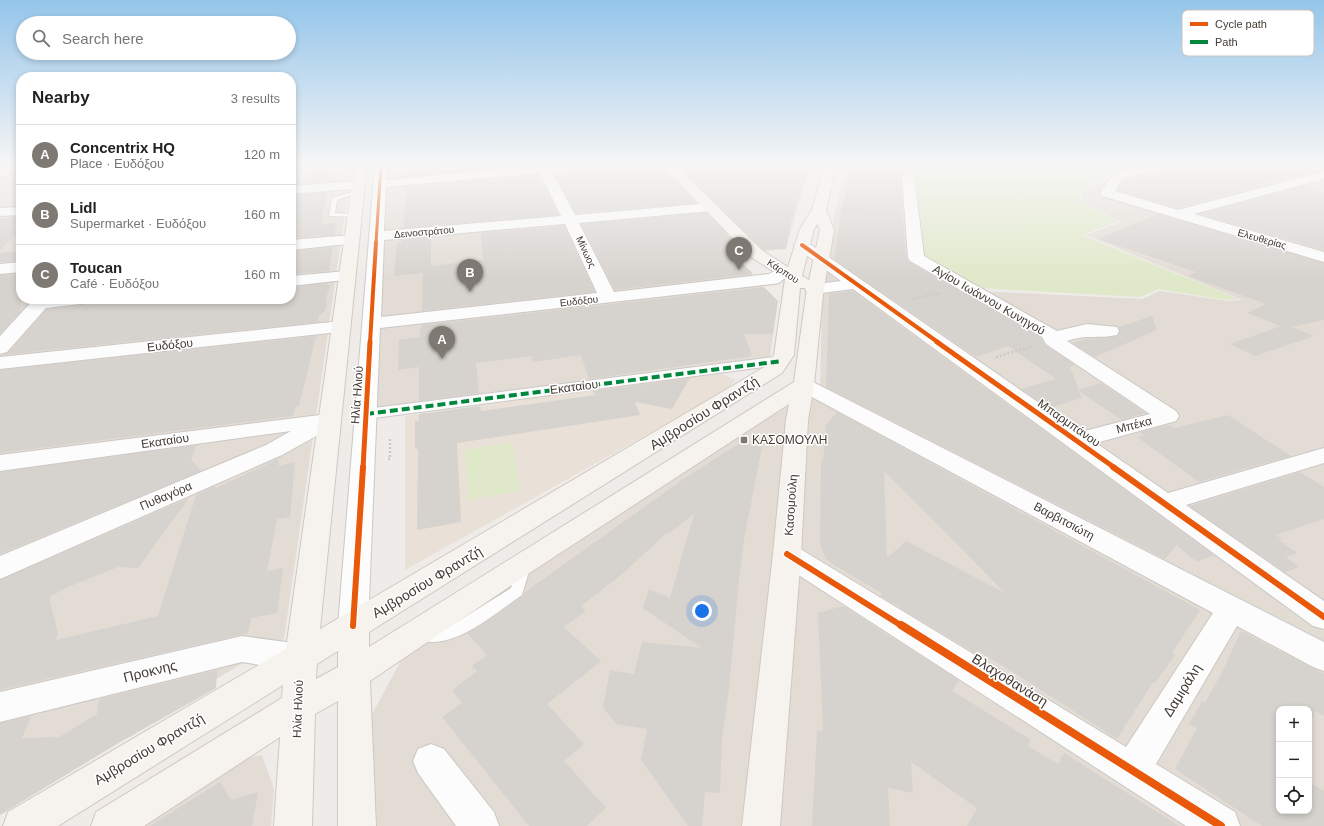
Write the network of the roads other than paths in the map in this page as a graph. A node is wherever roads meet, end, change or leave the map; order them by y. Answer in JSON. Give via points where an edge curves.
{"nodes":[{"id":1,"x":333,"y":203,"type":"edge"},
{"id":2,"x":356,"y":203,"type":"edge"},
{"id":3,"x":379,"y":203,"type":"edge"},
{"id":4,"x":561,"y":203,"type":"edge"},
{"id":5,"x":706,"y":203,"type":"edge"},
{"id":6,"x":821,"y":203,"type":"edge"},
{"id":7,"x":911,"y":203,"type":"edge"},
{"id":8,"x":1140,"y":203,"type":"edge"},
{"id":9,"x":1220,"y":203,"type":"edge"},
{"id":10,"x":711,"y":208,"type":"junction"},
{"id":11,"x":819,"y":209,"type":"junction"},
{"id":12,"x":1178,"y":214,"type":"junction"},
{"id":13,"x":354,"y":216,"type":"junction"},
{"id":14,"x":570,"y":219,"type":"junction"},
{"id":15,"x":377,"y":236,"type":"junction"},
{"id":16,"x":351,"y":240,"type":"junction"},
{"id":17,"x":296,"y":245,"type":"edge"},
{"id":18,"x":801,"y":249,"type":"junction"},
{"id":19,"x":1320,"y":253,"type":"edge"},
{"id":20,"x":757,"y":254,"type":"junction"},
{"id":21,"x":820,"y":259,"type":"junction"},
{"id":22,"x":16,"y":267,"type":"edge"},
{"id":23,"x":0,"y":269,"type":"edge"},
{"id":24,"x":788,"y":275,"type":"junction"},
{"id":25,"x":347,"y":276,"type":"junction"},
{"id":26,"x":296,"y":281,"type":"edge"},
{"id":27,"x":857,"y":284,"type":"junction"},
{"id":28,"x":814,"y":289,"type":"junction"},
{"id":29,"x":608,"y":298,"type":"junction"},
{"id":30,"x":40,"y":304,"type":"edge"},
{"id":31,"x":371,"y":324,"type":"junction"},
{"id":32,"x":341,"y":326,"type":"junction"},
{"id":33,"x":1110,"y":331,"type":"dead end"},
{"id":34,"x":1053,"y":340,"type":"junction"},
{"id":35,"x":0,"y":348,"type":"edge"},
{"id":36,"x":783,"y":358,"type":"junction"},
{"id":37,"x":0,"y":363,"type":"edge"},
{"id":38,"x":804,"y":385,"type":"junction"},
{"id":39,"x":366,"y":414,"type":"junction"},
{"id":40,"x":1168,"y":416,"type":"joint"},
{"id":41,"x":330,"y":419,"type":"junction"},
{"id":42,"x":1076,"y":441,"type":"junction"},
{"id":43,"x":1324,"y":456,"type":"edge"},
{"id":44,"x":0,"y":463,"type":"edge"},
{"id":45,"x":1164,"y":503,"type":"junction"},
{"id":46,"x":787,"y":554,"type":"junction"},
{"id":47,"x":0,"y":568,"type":"edge"},
{"id":48,"x":1232,"y":609,"type":"junction"},
{"id":49,"x":1324,"y":617,"type":"edge"},
{"id":50,"x":353,"y":626,"type":"junction"},
{"id":51,"x":1324,"y":657,"type":"edge"},
{"id":52,"x":301,"y":658,"type":"junction"},
{"id":53,"x":354,"y":674,"type":"junction"},
{"id":54,"x":0,"y":707,"type":"edge"},
{"id":55,"x":298,"y":707,"type":"junction"},
{"id":56,"x":431,"y":761,"type":"dead end"},
{"id":57,"x":1132,"y":770,"type":"junction"},
{"id":58,"x":22,"y":826,"type":"edge"},
{"id":59,"x":110,"y":826,"type":"edge"},
{"id":60,"x":293,"y":826,"type":"edge"},
{"id":61,"x":357,"y":826,"type":"edge"},
{"id":62,"x":480,"y":826,"type":"edge"},
{"id":63,"x":761,"y":826,"type":"edge"},
{"id":64,"x":1221,"y":826,"type":"edge"}],
"edges":[{"from":1,"to":13,"type":"lane","via":[[331,215]]},
{"from":2,"to":13,"type":"main road","name":"Ηλία Ηλιού"},
{"from":3,"to":15,"type":"street","name":"Ηλία Ηλιού"},
{"from":4,"to":14,"type":"street","name":"Μίνωος"},
{"from":5,"to":10,"type":"main road","name":"Κάρπου"},
{"from":6,"to":11,"type":"main road"},
{"from":7,"to":34,"type":"street","name":"Αγίου Ιωάννου Κυνηγού","via":[[916,258],[1049,333]]},
{"from":8,"to":12,"type":"street","name":"Ελευθερίας"},
{"from":9,"to":12,"type":"street"},
{"from":10,"to":14,"type":"street","name":"Δεινοστράτου"},
{"from":10,"to":20,"type":"main road","name":"Κάρπου"},
{"from":11,"to":18,"type":"main road","via":[[807,229]]},
{"from":11,"to":21,"type":"main road","name":"Κασομούλη","via":[[827,230]]},
{"from":12,"to":19,"type":"street","name":"Ελευθερίας"},
{"from":13,"to":16,"type":"main road","name":"Ηλία Ηλιού"},
{"from":14,"to":15,"type":"street","name":"Δεινοστράτου"},
{"from":14,"to":29,"type":"street","name":"Μίνωος"},
{"from":15,"to":31,"type":"street","name":"Ηλία Ηλιού"},
{"from":16,"to":17,"type":"street"},
{"from":16,"to":25,"type":"main road","name":"Ηλία Ηλιού"},
{"from":18,"to":20,"type":"main road","via":[[778,256]]},
{"from":18,"to":21,"type":"street","name":"Μπαρμπάνου"},
{"from":18,"to":24,"type":"main road"},
{"from":20,"to":24,"type":"main road","name":"Κάρπου"},
{"from":21,"to":27,"type":"street","name":"Μπαρμπάνου"},
{"from":21,"to":28,"type":"main road","name":"Κασομούλη"},
{"from":22,"to":23,"type":"street"},
{"from":24,"to":28,"type":"main road","name":"Κάρπου"},
{"from":24,"to":29,"type":"street","name":"Ευδόξου","via":[[773,279]]},
{"from":24,"to":36,"type":"main road"},
{"from":25,"to":26,"type":"street"},
{"from":25,"to":32,"type":"main road","name":"Ηλία Ηλιού"},
{"from":27,"to":28,"type":"street"},
{"from":27,"to":42,"type":"street","name":"Μπαρμπάνου"},
{"from":28,"to":38,"type":"main road","name":"Κασομούλη"},
{"from":29,"to":31,"type":"street","name":"Ευδόξου"},
{"from":30,"to":35,"type":"street"},
{"from":31,"to":39,"type":"street","name":"Ηλία Ηλιού"},
{"from":32,"to":37,"type":"street","name":"Ευδόξου"},
{"from":32,"to":41,"type":"main road","name":"Ηλία Ηλιού"},
{"from":33,"to":34,"type":"street","via":[[1082,329]]},
{"from":34,"to":40,"type":"street","name":"Αγίου Ιωάννου Κυνηγού"},
{"from":36,"to":39,"type":"street","name":"Εκαταίου"},
{"from":36,"to":50,"type":"main road","name":"Αμβροσίου Φραντζή","via":[[775,368],[741,391]]},
{"from":38,"to":46,"type":"main road","name":"Κασομούλη","via":[[797,420]]},
{"from":38,"to":48,"type":"street","name":"Βαρβιτσιώτη"},
{"from":38,"to":53,"type":"main road"},
{"from":39,"to":50,"type":"street","name":"Ηλία Ηλιού"},
{"from":40,"to":42,"type":"street","name":"Μπέκα"},
{"from":41,"to":44,"type":"street","name":"Εκαταίου"},
{"from":41,"to":47,"type":"street","name":"Πυθαγόρα","via":[[274,450]]},
{"from":41,"to":52,"type":"main road","name":"Ηλία Ηλιού"},
{"from":42,"to":45,"type":"street","name":"Μπαρμπάνου"},
{"from":43,"to":45,"type":"street"},
{"from":45,"to":49,"type":"street","name":"Μπαρμπάνου"},
{"from":46,"to":57,"type":"street","name":"Βλαχοθανάση"},
{"from":46,"to":63,"type":"main road","name":"Κασομούλη"},
{"from":48,"to":51,"type":"street","name":"Βαρβιτσιώτη"},
{"from":48,"to":57,"type":"street","name":"Δαμιράλη"},
{"from":50,"to":52,"type":"main road","name":"Αμβροσίου Φραντζή"},
{"from":50,"to":53,"type":"main road","name":"Ηλία Ηλιού"},
{"from":52,"to":54,"type":"street","name":"Προκνης","via":[[242,649]]},
{"from":52,"to":55,"type":"main road","name":"Ηλία Ηλιού"},
{"from":52,"to":58,"type":"main road","name":"Αμβροσίου Φραντζή"},
{"from":53,"to":55,"type":"main road"},
{"from":53,"to":61,"type":"main road","name":"Ηλία Ηλιού"},
{"from":55,"to":59,"type":"main road"},
{"from":55,"to":60,"type":"main road","name":"Ηλία Ηλιού"},
{"from":56,"to":62,"type":"street"},
{"from":57,"to":64,"type":"street","name":"Βλαχοθανάση"}]}
